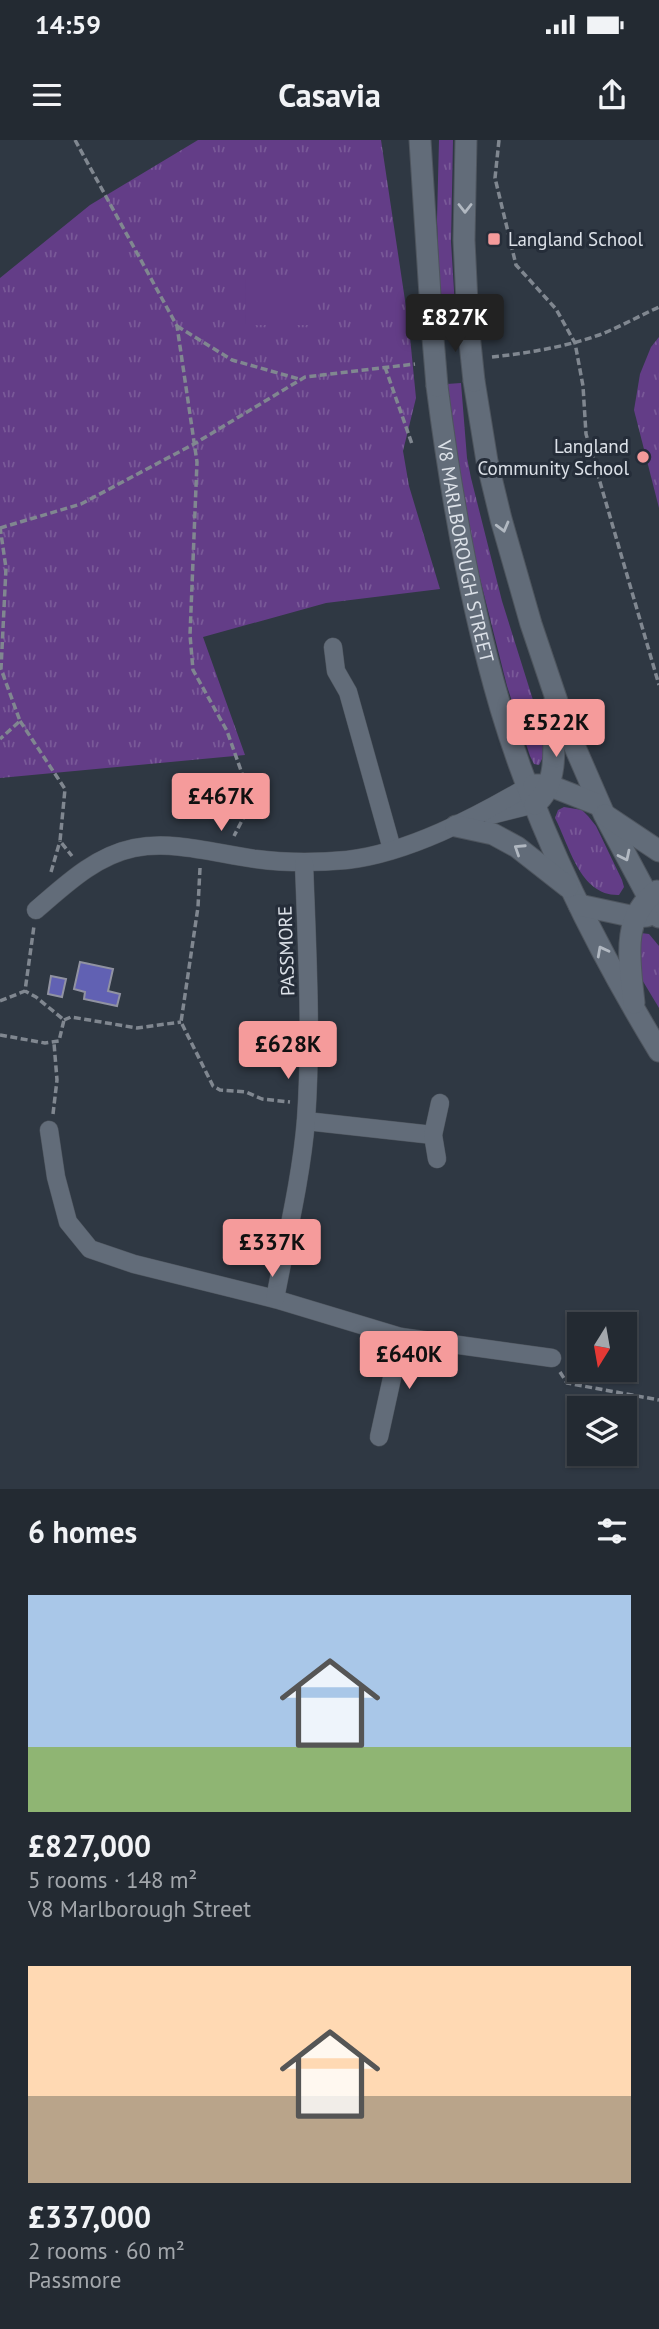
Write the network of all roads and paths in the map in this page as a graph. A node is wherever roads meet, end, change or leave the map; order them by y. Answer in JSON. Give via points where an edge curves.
{"nodes":[{"id":1,"x":75,"y":140,"type":"edge"},
{"id":2,"x":420,"y":140,"type":"edge"},
{"id":3,"x":466,"y":140,"type":"edge"},
{"id":4,"x":499,"y":140,"type":"edge"},
{"id":5,"x":659,"y":307,"type":"edge"},
{"id":6,"x":177,"y":326,"type":"junction"},
{"id":7,"x":575,"y":343,"type":"junction"},
{"id":8,"x":491,"y":357,"type":"dead end"},
{"id":9,"x":417,"y":364,"type":"dead end"},
{"id":10,"x":384,"y":368,"type":"junction"},
{"id":11,"x":300,"y":379,"type":"junction"},
{"id":12,"x":194,"y":444,"type":"junction"},
{"id":13,"x":412,"y":444,"type":"dead end"},
{"id":14,"x":0,"y":528,"type":"edge"},
{"id":15,"x":333,"y":647,"type":"dead end"},
{"id":16,"x":659,"y":685,"type":"edge"},
{"id":17,"x":551,"y":687,"type":"junction"},
{"id":18,"x":20,"y":721,"type":"junction"},
{"id":19,"x":0,"y":739,"type":"edge"},
{"id":20,"x":537,"y":792,"type":"junction"},
{"id":21,"x":602,"y":810,"type":"junction"},
{"id":22,"x":463,"y":823,"type":"junction"},
{"id":23,"x":392,"y":849,"type":"junction"},
{"id":24,"x":202,"y":850,"type":"junction"},
{"id":25,"x":659,"y":851,"type":"edge"},
{"id":26,"x":224,"y":853,"type":"junction"},
{"id":27,"x":304,"y":863,"type":"junction"},
{"id":28,"x":89,"y":867,"type":"junction"},
{"id":29,"x":576,"y":898,"type":"junction"},
{"id":30,"x":656,"y":906,"type":"edge"},
{"id":31,"x":36,"y":909,"type":"dead end"},
{"id":32,"x":635,"y":917,"type":"junction"},
{"id":33,"x":33,"y":942,"type":"dead end"},
{"id":34,"x":25,"y":991,"type":"junction"},
{"id":35,"x":0,"y":1001,"type":"edge"},
{"id":36,"x":635,"y":1011,"type":"junction"},
{"id":37,"x":64,"y":1020,"type":"junction"},
{"id":38,"x":181,"y":1022,"type":"junction"},
{"id":39,"x":0,"y":1035,"type":"edge"},
{"id":40,"x":54,"y":1043,"type":"junction"},
{"id":41,"x":659,"y":1051,"type":"edge"},
{"id":42,"x":440,"y":1103,"type":"dead end"},
{"id":43,"x":306,"y":1112,"type":"junction"},
{"id":44,"x":49,"y":1130,"type":"joint"},
{"id":45,"x":433,"y":1135,"type":"junction"},
{"id":46,"x":437,"y":1160,"type":"dead end"},
{"id":47,"x":275,"y":1299,"type":"junction"},
{"id":48,"x":401,"y":1337,"type":"junction"},
{"id":49,"x":552,"y":1358,"type":"joint"},
{"id":50,"x":659,"y":1400,"type":"edge"},
{"id":51,"x":379,"y":1437,"type":"dead end"}],
"edges":[{"from":1,"to":6,"type":"path"},
{"from":2,"to":20,"type":"street","name":"V8 MARLBOROUGH STREET","bridge":true,"via":[[446,453],[472,595],[501,709]]},
{"from":3,"to":17,"type":"street","name":"V8 MARLBOROUGH STREET","one_way":true,"bridge":true,"via":[[464,240],[474,381],[501,519]]},
{"from":4,"to":7,"type":"path","via":[[495,178],[516,265],[556,309]]},
{"from":5,"to":7,"type":"path"},
{"from":6,"to":11,"type":"path","via":[[232,360]]},
{"from":6,"to":12,"type":"path"},
{"from":7,"to":8,"type":"path"},
{"from":7,"to":16,"type":"path","via":[[586,434]]},
{"from":9,"to":10,"type":"path"},
{"from":10,"to":11,"type":"path"},
{"from":10,"to":13,"type":"path"},
{"from":11,"to":12,"type":"path"},
{"from":12,"to":14,"type":"path","via":[[81,504]]},
{"from":12,"to":26,"type":"path","via":[[193,670],[228,732],[250,796],[248,809]]},
{"from":14,"to":18,"type":"path","via":[[6,568],[1,669]]},
{"from":15,"to":23,"type":"street","via":[[336,671],[348,692]]},
{"from":17,"to":20,"type":"street","via":[[553,757]]},
{"from":17,"to":21,"type":"street","name":"V8 MARLBOROUGH STREET"},
{"from":18,"to":19,"type":"path"},
{"from":18,"to":28,"type":"path","via":[[65,789],[60,841]]},
{"from":20,"to":21,"type":"street"},
{"from":20,"to":22,"type":"street"},
{"from":20,"to":29,"type":"street","name":"V8 MARLBOROUGH STREET"},
{"from":21,"to":25,"type":"street"},
{"from":21,"to":30,"type":"street","name":"V8 MARLBOROUGH STREET","one_way":true},
{"from":22,"to":23,"type":"street"},
{"from":29,"to":22,"type":"street","one_way":true,"via":[[517,846]]},
{"from":23,"to":27,"type":"street"},
{"from":24,"to":26,"type":"street"},
{"from":24,"to":28,"type":"street","via":[[134,848]]},
{"from":24,"to":38,"type":"path"},
{"from":26,"to":27,"type":"street"},
{"from":27,"to":43,"type":"street","name":"PASSMORE","via":[[310,1031]]},
{"from":28,"to":31,"type":"street"},
{"from":29,"to":32,"type":"street"},
{"from":36,"to":29,"type":"street","name":"V8 MARLBOROUGH STREET","one_way":true},
{"from":30,"to":32,"type":"street"},
{"from":32,"to":36,"type":"street","via":[[629,932]]},
{"from":33,"to":34,"type":"path"},
{"from":34,"to":35,"type":"path"},
{"from":34,"to":37,"type":"path"},
{"from":36,"to":41,"type":"street","name":"V8 MARLBOROUGH STREET"},
{"from":37,"to":38,"type":"path","via":[[71,1017],[137,1028]]},
{"from":37,"to":40,"type":"path","via":[[59,1041]]},
{"from":38,"to":43,"type":"path","via":[[213,1086]]},
{"from":39,"to":40,"type":"path"},
{"from":40,"to":44,"type":"path","via":[[57,1095]]},
{"from":42,"to":45,"type":"street"},
{"from":43,"to":45,"type":"street"},
{"from":43,"to":47,"type":"street","name":"PASSMORE"},
{"from":44,"to":47,"type":"street","via":[[68,1222],[90,1249]]},
{"from":45,"to":46,"type":"street"},
{"from":47,"to":48,"type":"street"},
{"from":48,"to":49,"type":"street"},
{"from":48,"to":51,"type":"street"},
{"from":49,"to":50,"type":"path","via":[[567,1383]]}]}
